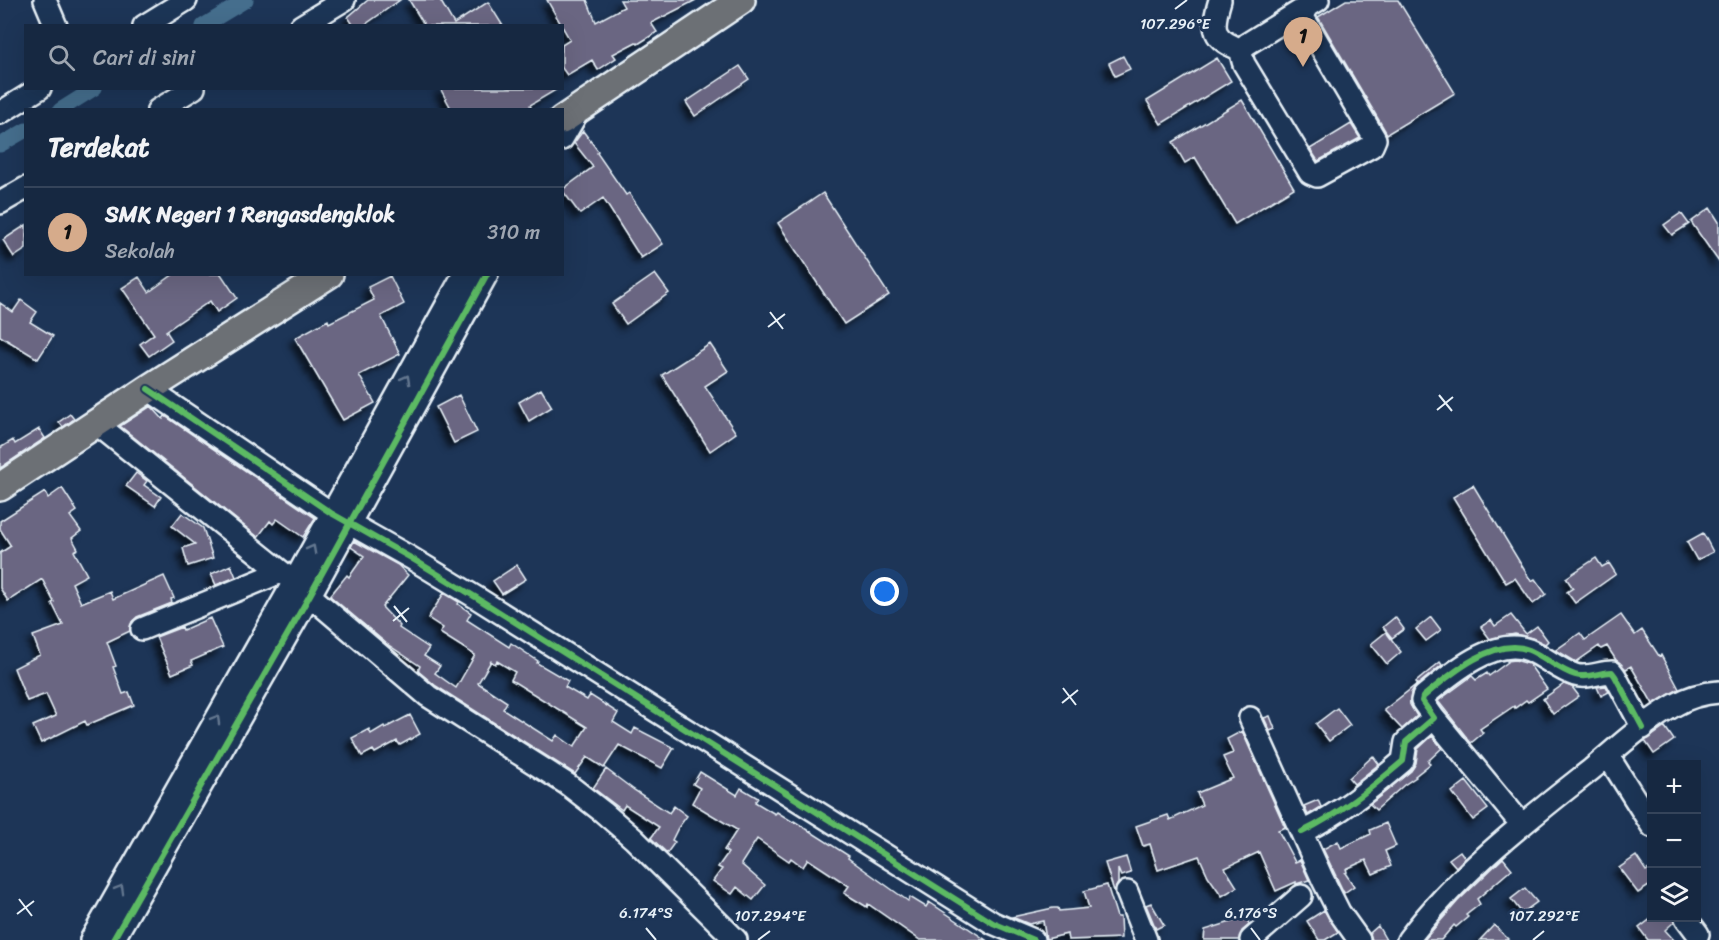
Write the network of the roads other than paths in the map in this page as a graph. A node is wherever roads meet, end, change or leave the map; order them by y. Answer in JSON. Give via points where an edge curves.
{"nodes":[{"id":1,"x":45,"y":0,"type":"edge"},
{"id":2,"x":186,"y":0,"type":"edge"},
{"id":3,"x":344,"y":0,"type":"edge"},
{"id":4,"x":741,"y":0,"type":"edge"},
{"id":5,"x":1220,"y":0,"type":"edge"},
{"id":6,"x":1318,"y":0,"type":"edge"},
{"id":7,"x":1299,"y":12,"type":"junction"},
{"id":8,"x":55,"y":24,"type":"edge"},
{"id":9,"x":147,"y":24,"type":"edge"},
{"id":10,"x":304,"y":24,"type":"edge"},
{"id":11,"x":1242,"y":50,"type":"junction"},
{"id":12,"x":37,"y":90,"type":"edge"},
{"id":13,"x":191,"y":90,"type":"edge"},
{"id":14,"x":161,"y":108,"type":"edge"},
{"id":15,"x":0,"y":113,"type":"edge"},
{"id":16,"x":571,"y":114,"type":"edge"},
{"id":17,"x":564,"y":133,"type":"edge"},
{"id":18,"x":24,"y":189,"type":"edge"},
{"id":19,"x":0,"y":203,"type":"edge"},
{"id":20,"x":326,"y":276,"type":"edge"},
{"id":21,"x":463,"y":276,"type":"edge"},
{"id":22,"x":486,"y":276,"type":"edge"},
{"id":23,"x":148,"y":389,"type":"junction"},
{"id":24,"x":97,"y":424,"type":"junction"},
{"id":25,"x":0,"y":487,"type":"edge"},
{"id":26,"x":340,"y":518,"type":"junction"},
{"id":27,"x":295,"y":583,"type":"junction"},
{"id":28,"x":142,"y":629,"type":"dead end"},
{"id":29,"x":1719,"y":692,"type":"edge"},
{"id":30,"x":1250,"y":718,"type":"dead end"},
{"id":31,"x":1434,"y":718,"type":"junction"},
{"id":32,"x":1643,"y":728,"type":"junction"},
{"id":33,"x":1608,"y":756,"type":"junction"},
{"id":34,"x":1647,"y":818,"type":"edge"},
{"id":35,"x":1522,"y":825,"type":"junction"},
{"id":36,"x":1302,"y":832,"type":"junction"},
{"id":37,"x":1127,"y":892,"type":"dead end"},
{"id":38,"x":1301,"y":896,"type":"dead end"},
{"id":39,"x":92,"y":940,"type":"edge"},
{"id":40,"x":113,"y":940,"type":"edge"},
{"id":41,"x":736,"y":940,"type":"edge"},
{"id":42,"x":1033,"y":940,"type":"edge"},
{"id":43,"x":1146,"y":940,"type":"edge"},
{"id":44,"x":1251,"y":940,"type":"edge"},
{"id":45,"x":1359,"y":940,"type":"edge"},
{"id":46,"x":1408,"y":940,"type":"edge"}],
"edges":[{"from":1,"to":8,"type":"street"},
{"from":2,"to":9,"type":"street"},
{"from":3,"to":10,"type":"street"},
{"from":4,"to":16,"type":"main road"},
{"from":5,"to":11,"type":"street","via":[[1217,35]]},
{"from":6,"to":7,"type":"street"},
{"from":7,"to":11,"type":"street"},
{"from":7,"to":11,"type":"street","via":[[1374,137],[1372,146],[1320,175],[1312,175],[1244,64]]},
{"from":12,"to":15,"type":"street"},
{"from":13,"to":14,"type":"street"},
{"from":16,"to":17,"type":"street"},
{"from":18,"to":19,"type":"street"},
{"from":20,"to":23,"type":"main road"},
{"from":26,"to":21,"type":"street","one_way":true},
{"from":22,"to":26,"type":"street"},
{"from":23,"to":24,"type":"main road"},
{"from":23,"to":26,"type":"street"},
{"from":24,"to":25,"type":"main road"},
{"from":24,"to":27,"type":"street"},
{"from":26,"to":27,"type":"street"},
{"from":26,"to":42,"type":"street","via":[[477,598],[993,923]]},
{"from":27,"to":28,"type":"street"},
{"from":39,"to":27,"type":"street","one_way":true},
{"from":27,"to":40,"type":"street"},
{"from":27,"to":41,"type":"street","via":[[428,696],[567,784],[603,812]]},
{"from":29,"to":32,"type":"street","via":[[1675,705]]},
{"from":30,"to":36,"type":"street"},
{"from":31,"to":32,"type":"street","via":[[1422,701],[1424,696],[1478,656],[1513,648],[1530,651],[1575,675],[1612,672]]},
{"from":31,"to":35,"type":"street"},
{"from":31,"to":36,"type":"street","via":[[1406,742],[1403,761],[1350,805]]},
{"from":32,"to":33,"type":"street"},
{"from":33,"to":34,"type":"street"},
{"from":33,"to":35,"type":"street"},
{"from":35,"to":46,"type":"street","via":[[1443,896]]},
{"from":36,"to":45,"type":"street","via":[[1339,912]]},
{"from":37,"to":43,"type":"street"},
{"from":38,"to":44,"type":"street"}]}
